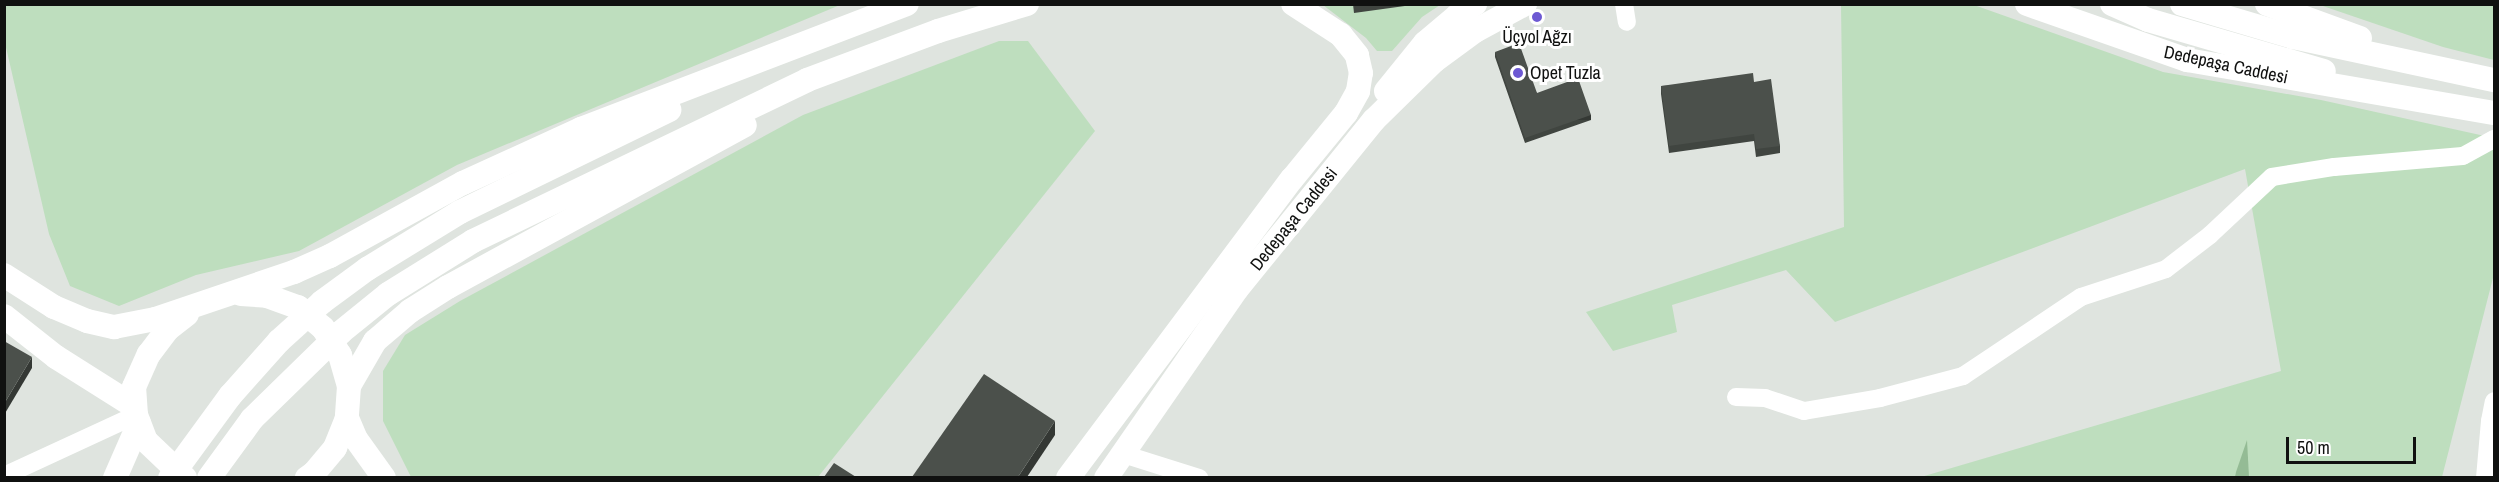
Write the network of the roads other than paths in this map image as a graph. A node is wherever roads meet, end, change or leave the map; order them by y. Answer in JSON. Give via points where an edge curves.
{"nodes":[{"id":1,"x":907,"y":4,"type":"edge"},
{"id":2,"x":1027,"y":4,"type":"edge"},
{"id":3,"x":1293,"y":4,"type":"edge"},
{"id":4,"x":1475,"y":4,"type":"edge"},
{"id":5,"x":1525,"y":4,"type":"edge"},
{"id":6,"x":2027,"y":4,"type":"edge"},
{"id":7,"x":2112,"y":4,"type":"edge"},
{"id":8,"x":2182,"y":4,"type":"edge"},
{"id":9,"x":2267,"y":4,"type":"edge"},
{"id":10,"x":840,"y":29,"type":"junction"},
{"id":11,"x":938,"y":31,"type":"junction"},
{"id":12,"x":2447,"y":69,"type":"junction"},
{"id":13,"x":2494,"y":80,"type":"edge"},
{"id":14,"x":2432,"y":102,"type":"junction"},
{"id":15,"x":2494,"y":113,"type":"edge"},
{"id":16,"x":2494,"y":121,"type":"edge"},
{"id":17,"x":2494,"y":139,"type":"edge"},
{"id":18,"x":1314,"y":194,"type":"junction"},
{"id":19,"x":4,"y":275,"type":"edge"},
{"id":20,"x":235,"y":294,"type":"junction"},
{"id":21,"x":204,"y":303,"type":"junction"},
{"id":22,"x":4,"y":316,"type":"edge"},
{"id":23,"x":349,"y":386,"type":"junction"},
{"id":24,"x":1736,"y":397,"type":"dead end"},
{"id":25,"x":2494,"y":401,"type":"edge"},
{"id":26,"x":137,"y":415,"type":"junction"},
{"id":27,"x":346,"y":418,"type":"junction"},
{"id":28,"x":1122,"y":454,"type":"junction"},
{"id":29,"x":4,"y":476,"type":"edge"},
{"id":30,"x":115,"y":477,"type":"edge"},
{"id":31,"x":170,"y":477,"type":"edge"},
{"id":32,"x":185,"y":477,"type":"edge"},
{"id":33,"x":209,"y":477,"type":"edge"},
{"id":34,"x":307,"y":477,"type":"edge"},
{"id":35,"x":384,"y":477,"type":"edge"},
{"id":36,"x":1068,"y":477,"type":"edge"},
{"id":37,"x":1106,"y":477,"type":"edge"},
{"id":38,"x":1199,"y":477,"type":"edge"},
{"id":39,"x":2484,"y":477,"type":"edge"}],
"edges":[{"from":1,"to":10,"type":"main road"},
{"from":2,"to":11,"type":"main road"},
{"from":3,"to":36,"type":"main road","name":"Dedepaşa Caddesi","via":[[1341,35],[1357,55],[1361,73],[1358,91],[1346,113]]},
{"from":4,"to":18,"type":"main road","via":[[1425,42]]},
{"from":5,"to":18,"type":"main road","name":"Dedepaşa Caddesi","via":[[1475,31],[1434,61],[1374,120]]},
{"from":6,"to":14,"type":"main road","name":"Dedepaşa Caddesi","via":[[2187,60]]},
{"from":7,"to":14,"type":"main road","via":[[2148,20]]},
{"from":8,"to":12,"type":"main road","via":[[2293,37]]},
{"from":9,"to":12,"type":"main road"},
{"from":10,"to":20,"type":"main road","via":[[512,159],[330,256]]},
{"from":10,"to":31,"type":"main road","via":[[460,212],[367,269],[279,341],[230,396]]},
{"from":11,"to":23,"type":"main road","via":[[819,86],[448,287],[375,341]]},
{"from":11,"to":33,"type":"main road","via":[[807,80],[473,241],[388,294],[341,332],[252,419]]},
{"from":12,"to":13,"type":"main road"},
{"from":14,"to":15,"type":"main road"},
{"from":14,"to":16,"type":"main road"},
{"from":17,"to":24,"type":"street","via":[[2463,156],[2334,167],[2272,177],[2210,235],[2166,269],[2081,297],[1963,376],[1880,398],[1804,411],[1765,398]]},
{"from":18,"to":28,"type":"main road","name":"Dedepaşa Caddesi","via":[[1237,289]]},
{"from":19,"to":21,"type":"main road","via":[[54,307],[114,327],[155,320]]},
{"from":20,"to":21,"type":"main road"},
{"from":20,"to":23,"type":"main road","via":[[267,296],[298,307],[323,328],[340,355]]},
{"from":21,"to":26,"type":"main road","via":[[168,329],[149,354],[134,387]]},
{"from":22,"to":26,"type":"main road"},
{"from":23,"to":27,"type":"main road"},
{"from":25,"to":39,"type":"street"},
{"from":26,"to":29,"type":"street"},
{"from":26,"to":30,"type":"main road"},
{"from":26,"to":32,"type":"main road","via":[[146,441]]},
{"from":27,"to":34,"type":"main road","via":[[335,448]]},
{"from":27,"to":35,"type":"main road"},
{"from":28,"to":37,"type":"main road","name":"Dedepaşa Caddesi"},
{"from":28,"to":38,"type":"street"}]}
